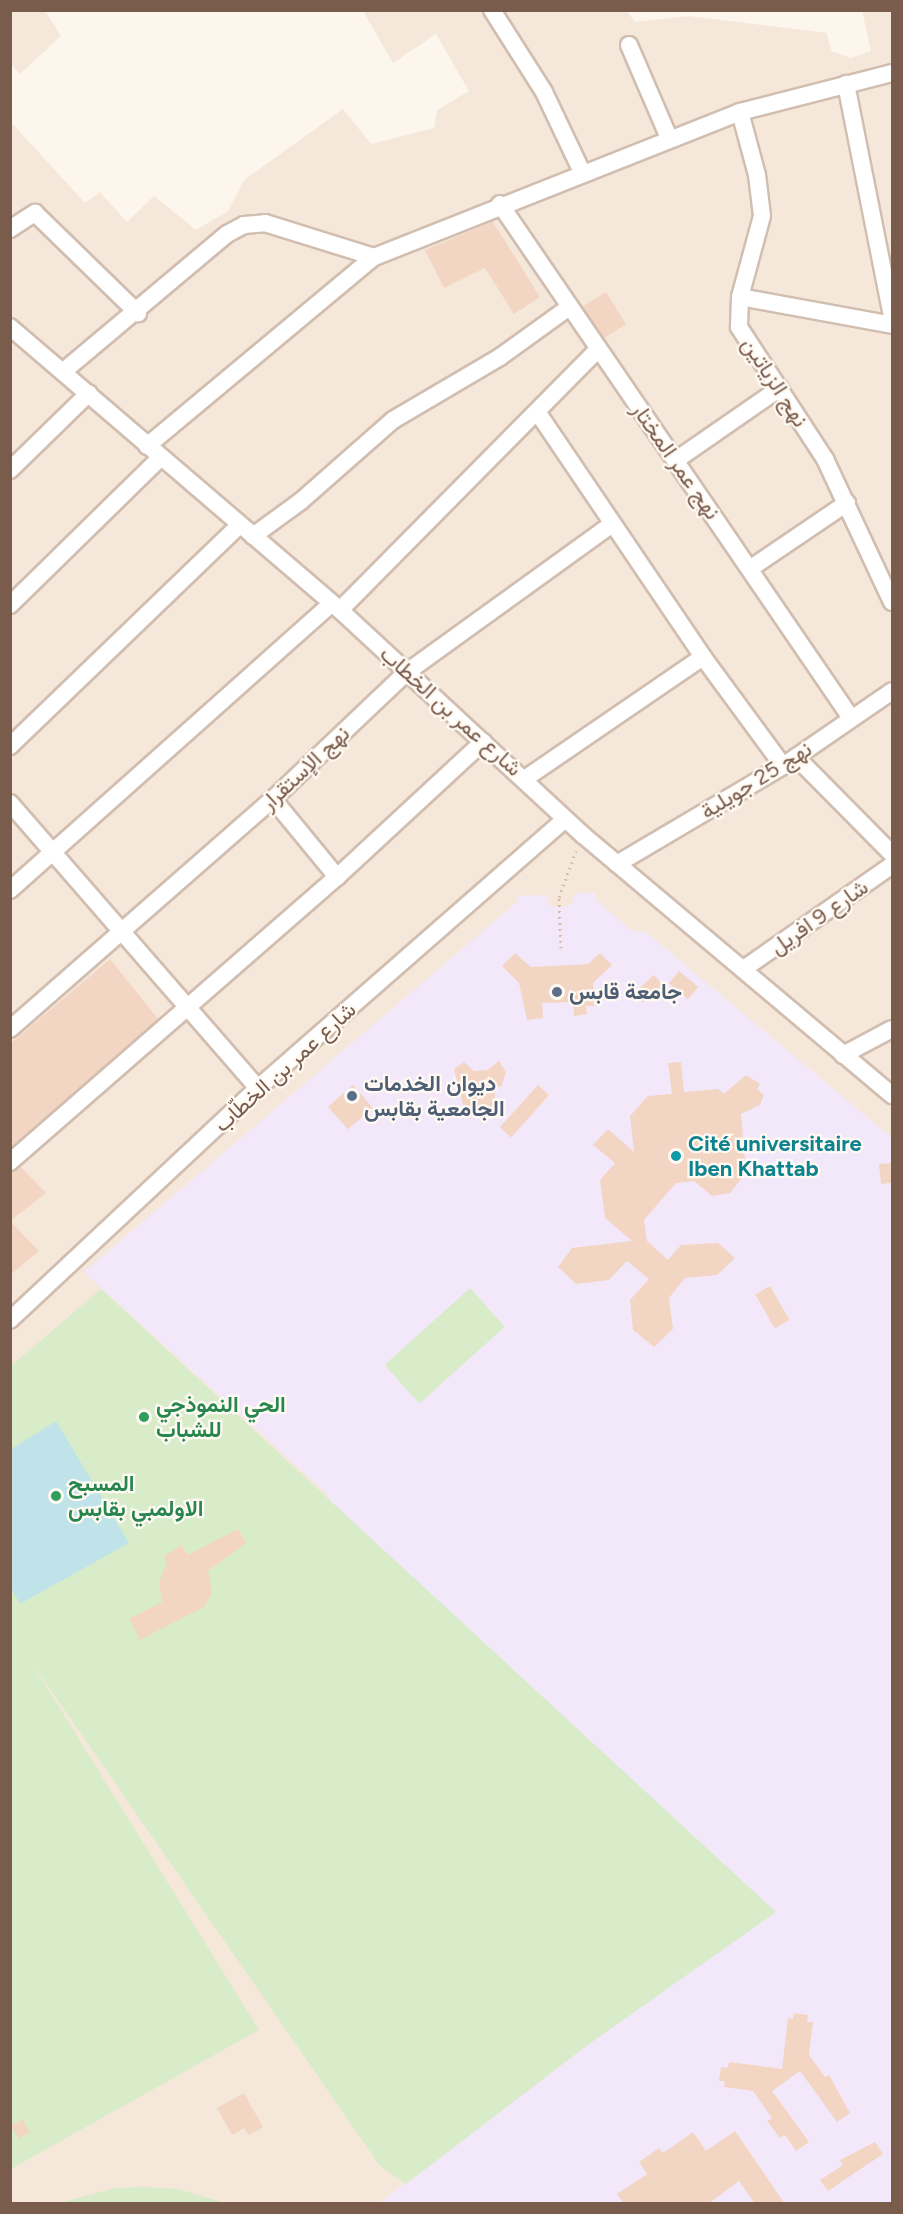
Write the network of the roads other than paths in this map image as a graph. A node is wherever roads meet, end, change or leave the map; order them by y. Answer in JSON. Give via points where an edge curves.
{"nodes":[{"id":1,"x":492,"y":10,"type":"edge"},
{"id":2,"x":629,"y":45,"type":"dead end"},
{"id":3,"x":892,"y":73,"type":"edge"},
{"id":4,"x":846,"y":84,"type":"junction"},
{"id":5,"x":740,"y":112,"type":"junction"},
{"id":6,"x":669,"y":138,"type":"junction"},
{"id":7,"x":583,"y":174,"type":"junction"},
{"id":8,"x":500,"y":204,"type":"junction"},
{"id":9,"x":10,"y":229,"type":"edge"},
{"id":10,"x":374,"y":257,"type":"junction"},
{"id":11,"x":740,"y":297,"type":"junction"},
{"id":12,"x":568,"y":308,"type":"junction"},
{"id":13,"x":138,"y":313,"type":"junction"},
{"id":14,"x":892,"y":316,"type":"edge"},
{"id":15,"x":892,"y":325,"type":"edge"},
{"id":16,"x":10,"y":327,"type":"edge"},
{"id":17,"x":597,"y":350,"type":"junction"},
{"id":18,"x":65,"y":370,"type":"junction"},
{"id":19,"x":780,"y":388,"type":"junction"},
{"id":20,"x":89,"y":393,"type":"junction"},
{"id":21,"x":538,"y":413,"type":"junction"},
{"id":22,"x":147,"y":446,"type":"junction"},
{"id":23,"x":160,"y":458,"type":"junction"},
{"id":24,"x":676,"y":460,"type":"junction"},
{"id":25,"x":10,"y":470,"type":"edge"},
{"id":26,"x":847,"y":503,"type":"junction"},
{"id":27,"x":612,"y":524,"type":"junction"},
{"id":28,"x":246,"y":530,"type":"junction"},
{"id":29,"x":751,"y":568,"type":"junction"},
{"id":30,"x":892,"y":602,"type":"edge"},
{"id":31,"x":10,"y":604,"type":"edge"},
{"id":32,"x":336,"y":606,"type":"junction"},
{"id":33,"x":703,"y":657,"type":"junction"},
{"id":34,"x":407,"y":672,"type":"junction"},
{"id":35,"x":892,"y":691,"type":"edge"},
{"id":36,"x":851,"y":718,"type":"junction"},
{"id":37,"x":483,"y":742,"type":"junction"},
{"id":38,"x":10,"y":746,"type":"edge"},
{"id":39,"x":790,"y":761,"type":"junction"},
{"id":40,"x":525,"y":778,"type":"junction"},
{"id":41,"x":273,"y":799,"type":"junction"},
{"id":42,"x":10,"y":803,"type":"edge"},
{"id":43,"x":565,"y":819,"type":"junction"},
{"id":44,"x":53,"y":853,"type":"junction"},
{"id":45,"x":892,"y":854,"type":"edge"},
{"id":46,"x":617,"y":864,"type":"junction"},
{"id":47,"x":892,"y":865,"type":"edge"},
{"id":48,"x":337,"y":876,"type":"junction"},
{"id":49,"x":10,"y":890,"type":"edge"},
{"id":50,"x":121,"y":930,"type":"junction"},
{"id":51,"x":745,"y":968,"type":"junction"},
{"id":52,"x":188,"y":1008,"type":"junction"},
{"id":53,"x":10,"y":1029,"type":"edge"},
{"id":54,"x":892,"y":1029,"type":"edge"},
{"id":55,"x":843,"y":1055,"type":"junction"},
{"id":56,"x":258,"y":1088,"type":"junction"},
{"id":57,"x":892,"y":1095,"type":"edge"},
{"id":58,"x":10,"y":1162,"type":"edge"},
{"id":59,"x":15,"y":1310,"type":"edge"}],
"edges":[{"from":1,"to":7,"type":"street","via":[[544,92]]},
{"from":2,"to":6,"type":"street"},
{"from":3,"to":4,"type":"street"},
{"from":4,"to":5,"type":"street"},
{"from":4,"to":14,"type":"street"},
{"from":5,"to":6,"type":"street"},
{"from":5,"to":11,"type":"street","name":"نهج الزياتين","via":[[759,185],[762,216]]},
{"from":6,"to":7,"type":"street"},
{"from":7,"to":8,"type":"street"},
{"from":8,"to":10,"type":"street"},
{"from":8,"to":12,"type":"street","name":"نهج عمر المختار"},
{"from":9,"to":13,"type":"street","via":[[35,213]]},
{"from":10,"to":13,"type":"street","via":[[265,223],[244,225],[214,244]]},
{"from":10,"to":22,"type":"street"},
{"from":11,"to":15,"type":"street"},
{"from":11,"to":19,"type":"street","name":"نهج الزياتين","via":[[739,327]]},
{"from":12,"to":17,"type":"street","name":"نهج عمر المختار"},
{"from":12,"to":28,"type":"street","via":[[500,357],[393,420],[301,501]]},
{"from":13,"to":18,"type":"street"},
{"from":16,"to":18,"type":"street","name":"شارع عمر بن الخطاب"},
{"from":17,"to":21,"type":"street"},
{"from":17,"to":24,"type":"street","name":"نهج عمر المختار"},
{"from":18,"to":20,"type":"street","name":"شارع عمر بن الخطاب"},
{"from":19,"to":24,"type":"street"},
{"from":19,"to":26,"type":"street","name":"نهج الزياتين"},
{"from":20,"to":22,"type":"street","name":"شارع عمر بن الخطاب"},
{"from":20,"to":25,"type":"street"},
{"from":21,"to":27,"type":"street"},
{"from":21,"to":32,"type":"street"},
{"from":22,"to":23,"type":"street","name":"شارع عمر بن الخطاب"},
{"from":23,"to":28,"type":"street","name":"شارع عمر بن الخطاب"},
{"from":23,"to":31,"type":"street"},
{"from":24,"to":29,"type":"street","name":"نهج عمر المختار"},
{"from":26,"to":29,"type":"street"},
{"from":26,"to":30,"type":"street","name":"نهج الزياتين"},
{"from":27,"to":33,"type":"street"},
{"from":27,"to":34,"type":"street","name":"نهج الإستقرار"},
{"from":28,"to":32,"type":"street","name":"شارع عمر بن الخطاب"},
{"from":28,"to":38,"type":"street"},
{"from":29,"to":36,"type":"street","name":"نهج عمر المختار"},
{"from":32,"to":34,"type":"street","name":"شارع عمر بن الخطاب"},
{"from":32,"to":44,"type":"street"},
{"from":33,"to":39,"type":"street"},
{"from":33,"to":40,"type":"street"},
{"from":34,"to":37,"type":"street","name":"شارع عمر بن الخطاب"},
{"from":34,"to":41,"type":"street","name":"نهج الإستقرار"},
{"from":35,"to":36,"type":"street","name":"نهج 25 جويلية"},
{"from":36,"to":39,"type":"street","name":"نهج 25 جويلية"},
{"from":37,"to":40,"type":"street","name":"شارع عمر بن الخطاب"},
{"from":37,"to":48,"type":"street"},
{"from":39,"to":45,"type":"street"},
{"from":39,"to":46,"type":"street","name":"نهج 25 جويلية"},
{"from":40,"to":43,"type":"street","name":"شارع عمر بن الخطاب"},
{"from":41,"to":48,"type":"street"},
{"from":41,"to":50,"type":"street","name":"نهج الإستقرار"},
{"from":42,"to":44,"type":"street"},
{"from":43,"to":46,"type":"street","name":"شارع عمر بن الخطاب"},
{"from":43,"to":56,"type":"street","name":"شارع عمر بن الخطّاب"},
{"from":44,"to":49,"type":"street"},
{"from":44,"to":50,"type":"street"},
{"from":46,"to":51,"type":"street","name":"شارع عمر بن الخطاب"},
{"from":47,"to":51,"type":"street","name":"شارع 9 افريل"},
{"from":48,"to":52,"type":"street"},
{"from":50,"to":52,"type":"street"},
{"from":50,"to":53,"type":"street","name":"نهج الإستقرار"},
{"from":51,"to":55,"type":"street","name":"شارع عمر بن الخطاب"},
{"from":52,"to":56,"type":"street"},
{"from":52,"to":58,"type":"street"},
{"from":54,"to":55,"type":"street"},
{"from":55,"to":57,"type":"street","name":"شارع عمر بن الخطاب"},
{"from":56,"to":59,"type":"street","name":"شارع عمر بن الخطّاب"}]}
